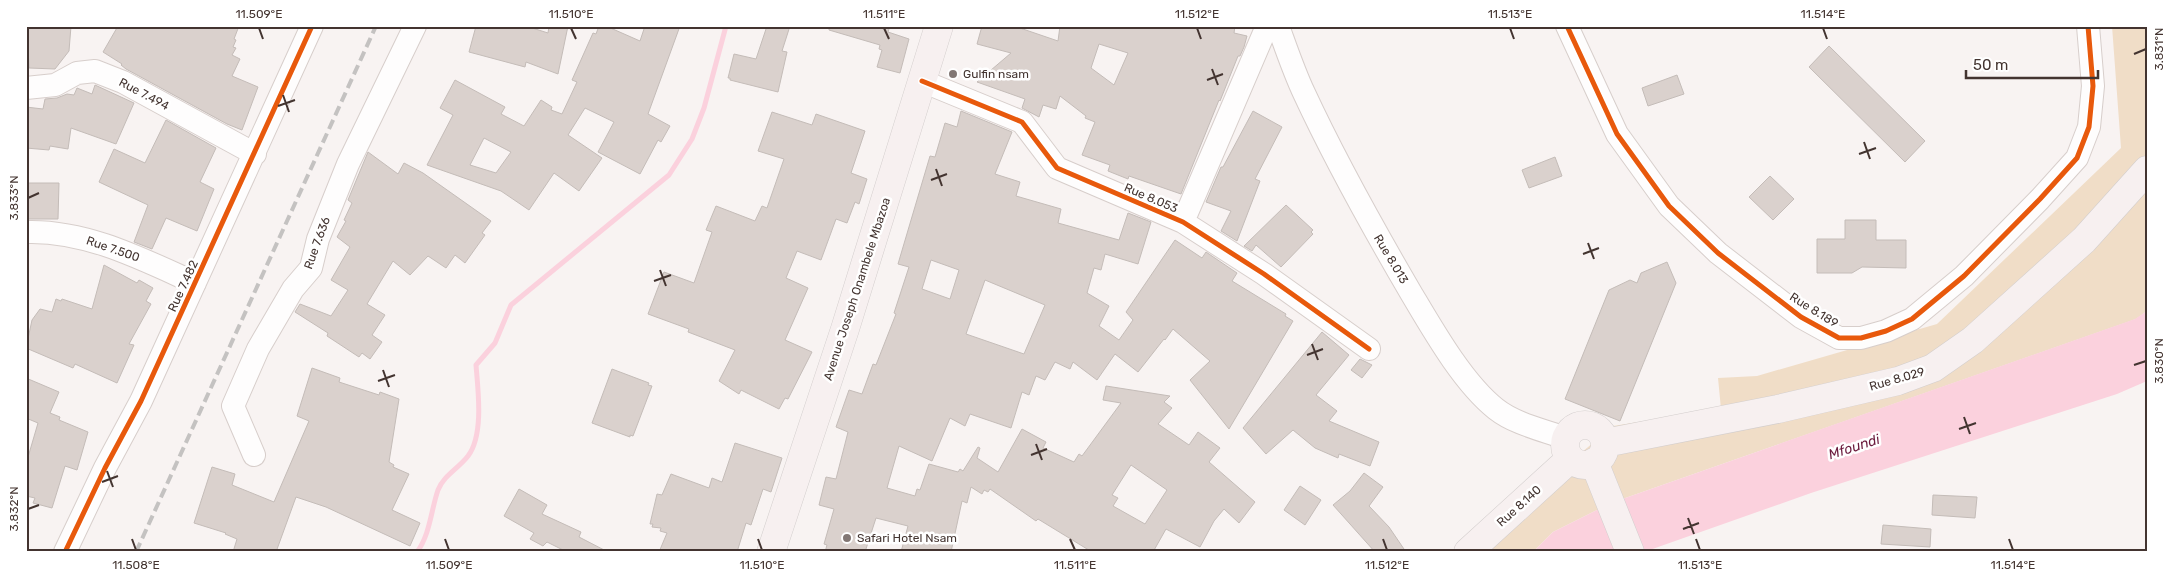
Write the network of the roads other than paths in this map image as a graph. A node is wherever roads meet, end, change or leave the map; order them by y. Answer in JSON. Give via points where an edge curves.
{"nodes":[{"id":1,"x":312,"y":26,"type":"edge"},
{"id":2,"x":415,"y":26,"type":"edge"},
{"id":3,"x":939,"y":26,"type":"edge"},
{"id":4,"x":1267,"y":26,"type":"edge"},
{"id":5,"x":1278,"y":26,"type":"edge"},
{"id":6,"x":1567,"y":26,"type":"edge"},
{"id":7,"x":2088,"y":26,"type":"edge"},
{"id":8,"x":922,"y":81,"type":"junction"},
{"id":9,"x":26,"y":88,"type":"edge"},
{"id":10,"x":255,"y":154,"type":"junction"},
{"id":11,"x":2147,"y":170,"type":"edge"},
{"id":12,"x":1183,"y":222,"type":"junction"},
{"id":13,"x":26,"y":232,"type":"edge"},
{"id":14,"x":195,"y":283,"type":"junction"},
{"id":15,"x":1369,"y":349,"type":"dead end"},
{"id":16,"x":1584,"y":451,"type":"junction"},
{"id":17,"x":254,"y":455,"type":"dead end"},
{"id":18,"x":1629,"y":549,"type":"edge"},
{"id":19,"x":65,"y":552,"type":"edge"},
{"id":20,"x":771,"y":552,"type":"edge"},
{"id":21,"x":1468,"y":552,"type":"edge"}],
"edges":[{"from":1,"to":10,"type":"street","name":"Rue 7.482"},
{"from":2,"to":17,"type":"street","name":"Rue 7.636","via":[[348,164],[318,239],[311,268],[293,289],[258,349],[233,406]]},
{"from":3,"to":8,"type":"main road","name":"Avenue Joseph Onambele Mbazoa"},
{"from":4,"to":12,"type":"street"},
{"from":5,"to":16,"type":"street","name":"Rue 8.013","via":[[1303,91],[1367,219],[1444,347],[1496,409]]},
{"from":6,"to":7,"type":"street","name":"Rue 8.189","via":[[1617,134],[1669,206],[1718,253],[1801,317],[1839,338],[1861,338],[1912,319],[1964,276],[2077,158],[2089,127],[2093,86]]},
{"from":8,"to":12,"type":"street","name":"Rue 8.053","via":[[1022,122],[1057,168]]},
{"from":8,"to":20,"type":"main road","name":"Avenue Joseph Onambele Mbazoa"},
{"from":9,"to":10,"type":"street","name":"Rue 7.494","via":[[55,85],[77,72],[95,70]]},
{"from":10,"to":14,"type":"street","name":"Rue 7.482"},
{"from":11,"to":16,"type":"main road","name":"Rue 8.029","via":[[2084,240],[1973,340],[1933,368],[1898,381]]},
{"from":12,"to":15,"type":"street","name":"Rue 8.053","via":[[1272,279]]},
{"from":13,"to":14,"type":"street","name":"Rue 7.500","via":[[61,232],[128,253]]},
{"from":14,"to":19,"type":"street","name":"Rue 7.482","via":[[142,402],[105,468]]},
{"from":16,"to":18,"type":"main road"},
{"from":16,"to":21,"type":"main road","name":"Rue 8.140"}]}
